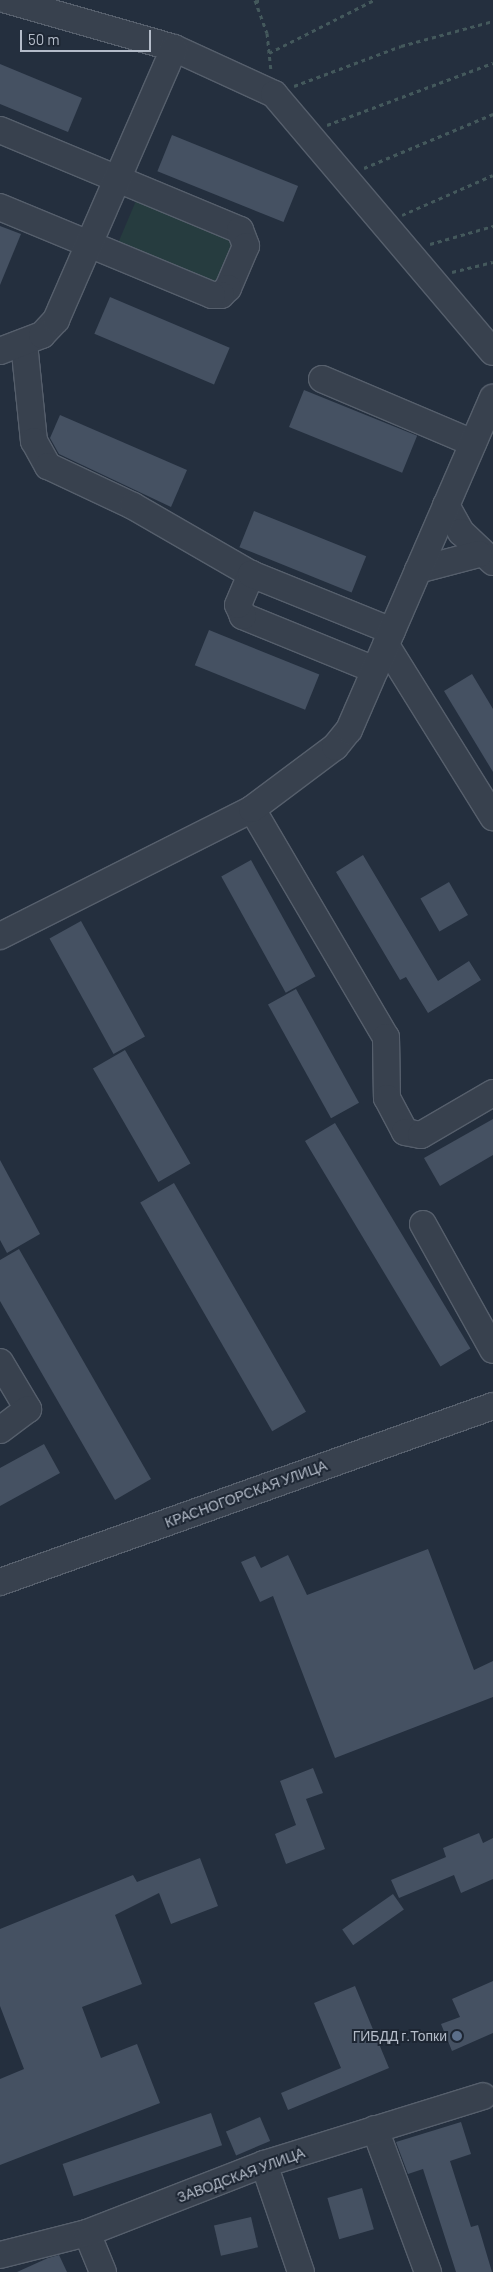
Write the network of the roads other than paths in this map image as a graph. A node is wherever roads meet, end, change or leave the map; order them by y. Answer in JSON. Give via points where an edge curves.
{"nodes":[{"id":1,"x":7,"y":0,"type":"edge"},
{"id":2,"x":174,"y":48,"type":"junction"},
{"id":3,"x":0,"y":130,"type":"edge"},
{"id":4,"x":117,"y":179,"type":"junction"},
{"id":5,"x":0,"y":207,"type":"edge"},
{"id":6,"x":89,"y":244,"type":"junction"},
{"id":7,"x":12,"y":347,"type":"edge"},
{"id":8,"x":493,"y":352,"type":"edge"},
{"id":9,"x":322,"y":379,"type":"dead end"},
{"id":10,"x":493,"y":398,"type":"edge"},
{"id":11,"x":474,"y":443,"type":"junction"},
{"id":12,"x":446,"y":505,"type":"junction"},
{"id":13,"x":486,"y":558,"type":"edge"},
{"id":14,"x":418,"y":570,"type":"junction"},
{"id":15,"x":251,"y":574,"type":"junction"},
{"id":16,"x":389,"y":638,"type":"junction"},
{"id":17,"x":375,"y":670,"type":"junction"},
{"id":18,"x":252,"y":809,"type":"junction"},
{"id":19,"x":493,"y":816,"type":"edge"},
{"id":20,"x":0,"y":936,"type":"edge"},
{"id":21,"x":493,"y":1093,"type":"edge"},
{"id":22,"x":422,"y":1224,"type":"dead end"},
{"id":23,"x":484,"y":1311,"type":"edge"},
{"id":24,"x":493,"y":1350,"type":"edge"},
{"id":25,"x":0,"y":1362,"type":"edge"},
{"id":26,"x":493,"y":1406,"type":"edge"},
{"id":27,"x":0,"y":1430,"type":"edge"},
{"id":28,"x":0,"y":1582,"type":"edge"},
{"id":29,"x":483,"y":2096,"type":"dead end"},
{"id":30,"x":375,"y":2129,"type":"junction"},
{"id":31,"x":264,"y":2164,"type":"junction"},
{"id":32,"x":87,"y":2233,"type":"junction"},
{"id":33,"x":0,"y":2255,"type":"edge"},
{"id":34,"x":103,"y":2272,"type":"edge"},
{"id":35,"x":301,"y":2272,"type":"edge"},
{"id":36,"x":428,"y":2272,"type":"edge"}],
"edges":[{"from":1,"to":2,"type":"street"},
{"from":2,"to":4,"type":"street"},
{"from":2,"to":8,"type":"street","via":[[274,94],[410,249]]},
{"from":3,"to":4,"type":"street"},
{"from":4,"to":6,"type":"street"},
{"from":4,"to":6,"type":"street","via":[[240,230],[246,246],[228,288],[212,296]]},
{"from":5,"to":6,"type":"street"},
{"from":6,"to":7,"type":"street","via":[[56,320],[42,335]]},
{"from":7,"to":15,"type":"street","via":[[34,441],[48,466],[134,506]]},
{"from":9,"to":11,"type":"street"},
{"from":10,"to":11,"type":"street"},
{"from":11,"to":12,"type":"street"},
{"from":12,"to":13,"type":"street"},
{"from":12,"to":14,"type":"street"},
{"from":13,"to":14,"type":"street"},
{"from":14,"to":16,"type":"street"},
{"from":15,"to":16,"type":"street"},
{"from":15,"to":17,"type":"street","via":[[238,604],[243,616]]},
{"from":16,"to":17,"type":"street"},
{"from":16,"to":19,"type":"street"},
{"from":17,"to":18,"type":"street","via":[[348,730],[335,747]]},
{"from":18,"to":20,"type":"street"},
{"from":18,"to":21,"type":"street","via":[[386,1037],[387,1098],[405,1132],[421,1135]]},
{"from":22,"to":23,"type":"street"},
{"from":23,"to":24,"type":"street"},
{"from":25,"to":27,"type":"street","via":[[28,1409]]},
{"from":26,"to":28,"type":"street","name":"КРАСНОГОРСКАЯ УЛИЦА"},
{"from":29,"to":30,"type":"street","name":"ЗАВОДСКАЯ УЛИЦА"},
{"from":30,"to":31,"type":"street","name":"ЗАВОДСКАЯ УЛИЦА"},
{"from":30,"to":36,"type":"street"},
{"from":31,"to":32,"type":"street","name":"ЗАВОДСКАЯ УЛИЦА"},
{"from":31,"to":35,"type":"street"},
{"from":32,"to":33,"type":"street","name":"ЗАВОДСКАЯ УЛИЦА"},
{"from":32,"to":34,"type":"street"}]}
